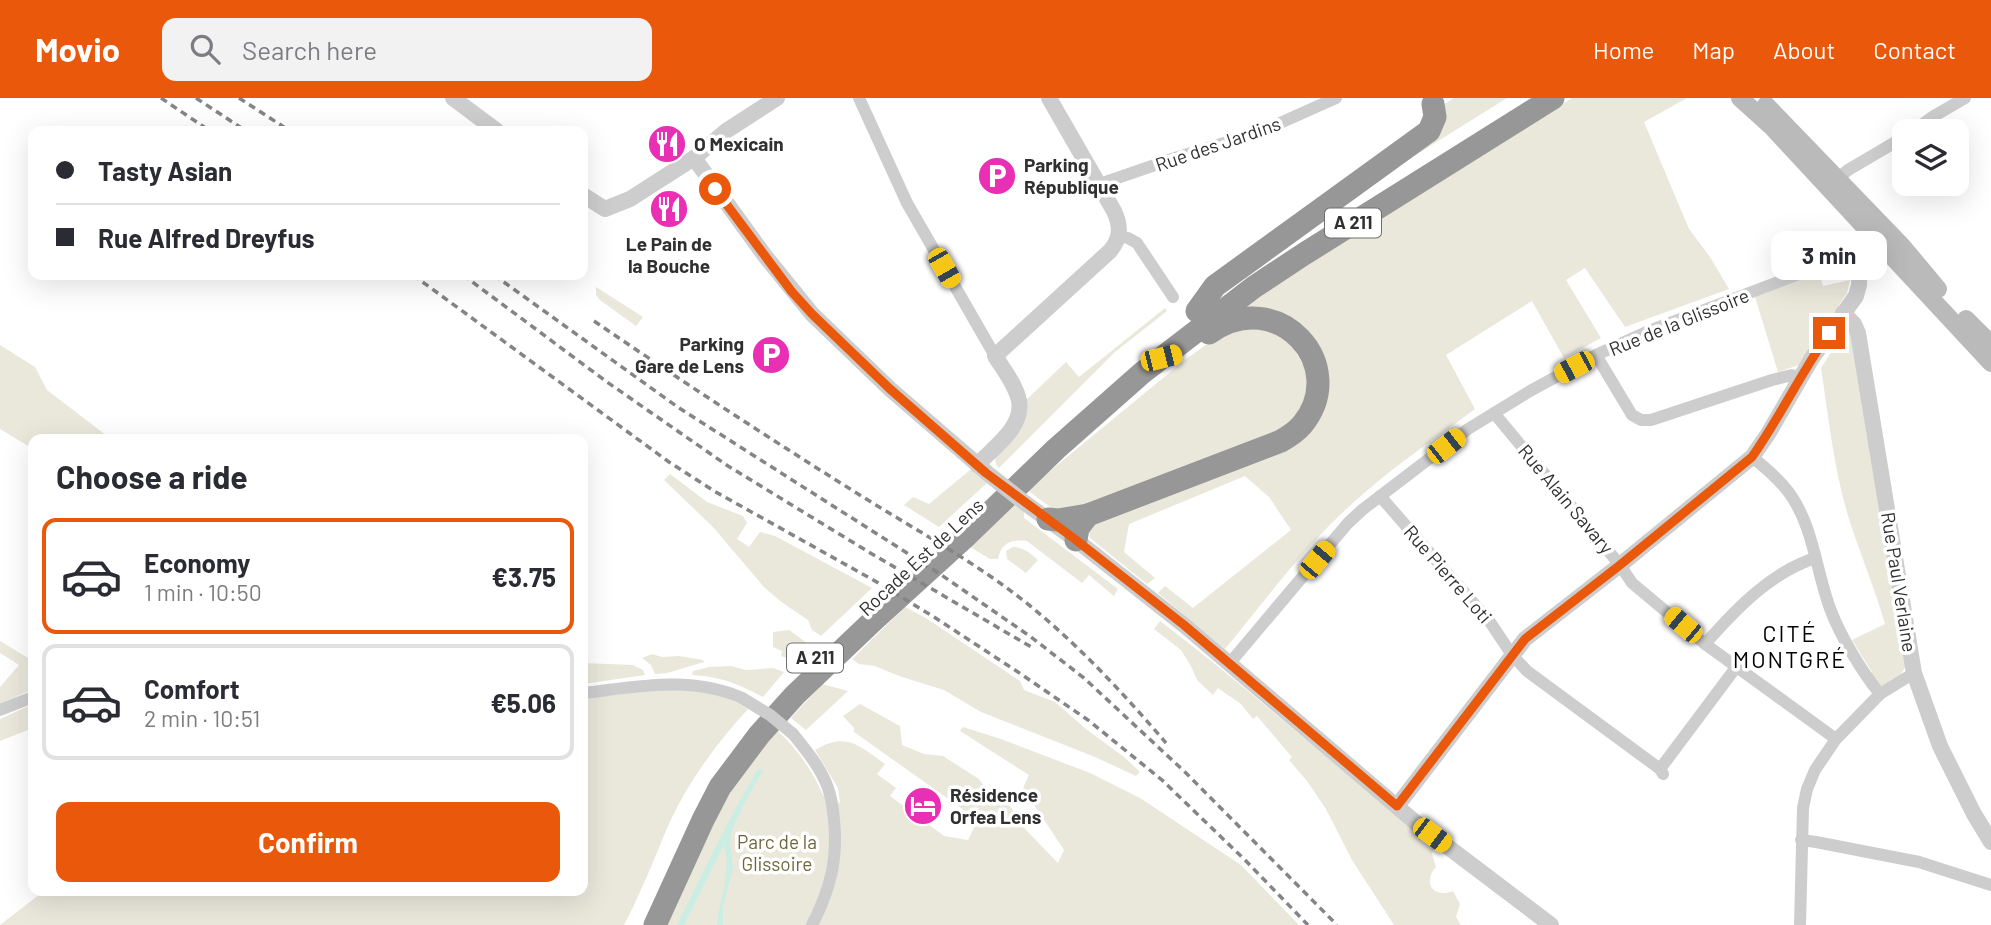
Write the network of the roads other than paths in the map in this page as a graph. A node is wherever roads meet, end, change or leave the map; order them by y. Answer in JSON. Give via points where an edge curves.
{"nodes":[{"id":1,"x":453,"y":98,"type":"edge"},
{"id":2,"x":777,"y":98,"type":"edge"},
{"id":3,"x":859,"y":98,"type":"edge"},
{"id":4,"x":1049,"y":98,"type":"edge"},
{"id":5,"x":1336,"y":98,"type":"edge"},
{"id":6,"x":1528,"y":98,"type":"edge"},
{"id":7,"x":1553,"y":98,"type":"edge"},
{"id":8,"x":1740,"y":98,"type":"edge"},
{"id":9,"x":1965,"y":98,"type":"edge"},
{"id":10,"x":1432,"y":101,"type":"edge"},
{"id":11,"x":1763,"y":108,"type":"edge"},
{"id":12,"x":1931,"y":119,"type":"edge"},
{"id":13,"x":490,"y":126,"type":"edge"},
{"id":14,"x":1892,"y":144,"type":"edge"},
{"id":15,"x":694,"y":158,"type":"junction"},
{"id":16,"x":1833,"y":183,"type":"junction"},
{"id":17,"x":1097,"y":185,"type":"junction"},
{"id":18,"x":588,"y":201,"type":"edge"},
{"id":19,"x":1119,"y":236,"type":"junction"},
{"id":20,"x":1873,"y":238,"type":"junction"},
{"id":21,"x":1173,"y":297,"type":"dead end"},
{"id":22,"x":1197,"y":311,"type":"junction"},
{"id":23,"x":1843,"y":313,"type":"junction"},
{"id":24,"x":1596,"y":355,"type":"junction"},
{"id":25,"x":1990,"y":355,"type":"edge"},
{"id":26,"x":995,"y":356,"type":"junction"},
{"id":27,"x":1161,"y":358,"type":"junction"},
{"id":28,"x":1800,"y":378,"type":"junction"},
{"id":29,"x":1494,"y":413,"type":"junction"},
{"id":30,"x":1752,"y":457,"type":"junction"},
{"id":31,"x":982,"y":469,"type":"junction"},
{"id":32,"x":1380,"y":496,"type":"junction"},
{"id":33,"x":1088,"y":515,"type":"junction"},
{"id":34,"x":1048,"y":519,"type":"junction"},
{"id":35,"x":1076,"y":540,"type":"junction"},
{"id":36,"x":1815,"y":558,"type":"junction"},
{"id":37,"x":1620,"y":565,"type":"junction"},
{"id":38,"x":1705,"y":643,"type":"junction"},
{"id":39,"x":1512,"y":655,"type":"junction"},
{"id":40,"x":1229,"y":664,"type":"junction"},
{"id":41,"x":1737,"y":666,"type":"junction"},
{"id":42,"x":1914,"y":674,"type":"junction"},
{"id":43,"x":588,"y":692,"type":"edge"},
{"id":44,"x":1880,"y":694,"type":"junction"},
{"id":45,"x":28,"y":699,"type":"edge"},
{"id":46,"x":0,"y":710,"type":"edge"},
{"id":47,"x":1836,"y":739,"type":"junction"},
{"id":48,"x":1397,"y":806,"type":"junction"},
{"id":49,"x":1801,"y":841,"type":"junction"},
{"id":50,"x":1991,"y":842,"type":"edge"},
{"id":51,"x":1991,"y":885,"type":"edge"},
{"id":52,"x":640,"y":925,"type":"edge"},
{"id":53,"x":655,"y":925,"type":"edge"},
{"id":54,"x":812,"y":925,"type":"edge"},
{"id":55,"x":1551,"y":925,"type":"edge"},
{"id":56,"x":1800,"y":925,"type":"edge"}],
"edges":[{"from":1,"to":13,"type":"street"},
{"from":2,"to":15,"type":"street"},
{"from":3,"to":26,"type":"street","via":[[907,204]]},
{"from":4,"to":17,"type":"street"},
{"from":5,"to":17,"type":"street","name":"Rue des Jardins","via":[[1261,132]]},
{"from":6,"to":22,"type":"highway","name":"Rocade Est de Lens","number":"A 211","via":[[1275,256]]},
{"from":7,"to":27,"type":"highway","number":"A 211","via":[[1294,261]]},
{"from":8,"to":11,"type":"main road"},
{"from":9,"to":12,"type":"street"},
{"from":10,"to":22,"type":"highway","via":[[1435,117],[1429,131],[1215,286]]},
{"from":11,"to":16,"type":"main road"},
{"from":14,"to":16,"type":"street"},
{"from":15,"to":18,"type":"street","via":[[629,199],[598,212]]},
{"from":15,"to":31,"type":"street","via":[[812,314]]},
{"from":16,"to":20,"type":"main road"},
{"from":17,"to":19,"type":"street","via":[[1118,219]]},
{"from":19,"to":21,"type":"street","via":[[1137,243]]},
{"from":19,"to":26,"type":"street","via":[[1110,251]]},
{"from":20,"to":23,"type":"street","via":[[1858,290]]},
{"from":20,"to":24,"type":"street","name":"Rue de la Glissoire","via":[[1797,275]]},
{"from":20,"to":25,"type":"main road"},
{"from":22,"to":52,"type":"highway","name":"Rocade Est de Lens","number":"A 211","via":[[1109,383],[871,601],[755,720],[708,778]]},
{"from":23,"to":28,"type":"street"},
{"from":23,"to":42,"type":"street","name":"Rue Paul Verlaine","via":[[1858,333]]},
{"from":24,"to":28,"type":"street","via":[[1632,415],[1642,420],[1651,421],[1772,380],[1792,375]]},
{"from":24,"to":29,"type":"street","name":"Rue de la Glissoire"},
{"from":26,"to":31,"type":"street","via":[[1020,402],[1015,425]]},
{"from":27,"to":33,"type":"highway","via":[[1182,353],[1238,319],[1267,319],[1284,325],[1306,346],[1317,374],[1314,404],[1303,425],[1281,441]]},
{"from":27,"to":53,"type":"highway","name":"Rocade Est de Lens","number":"A 211","via":[[1056,449],[795,695],[759,735],[720,787]]},
{"from":28,"to":30,"type":"street"},
{"from":29,"to":32,"type":"street","name":"Rue de la Glissoire"},
{"from":29,"to":37,"type":"street","name":"Rue Alain Savary"},
{"from":30,"to":36,"type":"street","via":[[1791,495],[1807,526]]},
{"from":30,"to":37,"type":"street"},
{"from":31,"to":34,"type":"street","bridge":true},
{"from":32,"to":39,"type":"street","name":"Rue Pierre Loti","via":[[1490,622]]},
{"from":32,"to":40,"type":"street","name":"Rue de la Glissoire","via":[[1348,523]]},
{"from":33,"to":34,"type":"highway"},
{"from":33,"to":35,"type":"highway"},
{"from":34,"to":35,"type":"street"},
{"from":35,"to":40,"type":"street"},
{"from":36,"to":38,"type":"street","via":[[1749,597]]},
{"from":36,"to":44,"type":"street","via":[[1831,611],[1865,676]]},
{"from":37,"to":38,"type":"street","name":"Rue Alain Savary","via":[[1632,583]]},
{"from":37,"to":39,"type":"street","via":[[1525,639]]},
{"from":38,"to":41,"type":"street","name":"Rue Alain Savary"},
{"from":39,"to":41,"type":"street","name":"Rue Pierre Loti","via":[[1662,771]]},
{"from":39,"to":48,"type":"street"},
{"from":40,"to":48,"type":"street"},
{"from":41,"to":47,"type":"street","name":"Rue Alain Savary"},
{"from":42,"to":44,"type":"street"},
{"from":42,"to":50,"type":"street","name":"Rue Paul Verlaine","via":[[1941,746]]},
{"from":43,"to":54,"type":"street","bridge":true,"via":[[663,684],[717,688],[742,698],[793,734],[818,768],[833,807],[834,864]]},
{"from":44,"to":47,"type":"street"},
{"from":45,"to":46,"type":"street"},
{"from":47,"to":49,"type":"street","via":[[1807,789]]},
{"from":48,"to":55,"type":"street"},
{"from":49,"to":51,"type":"street","via":[[1919,862]]},
{"from":49,"to":56,"type":"street"}]}
